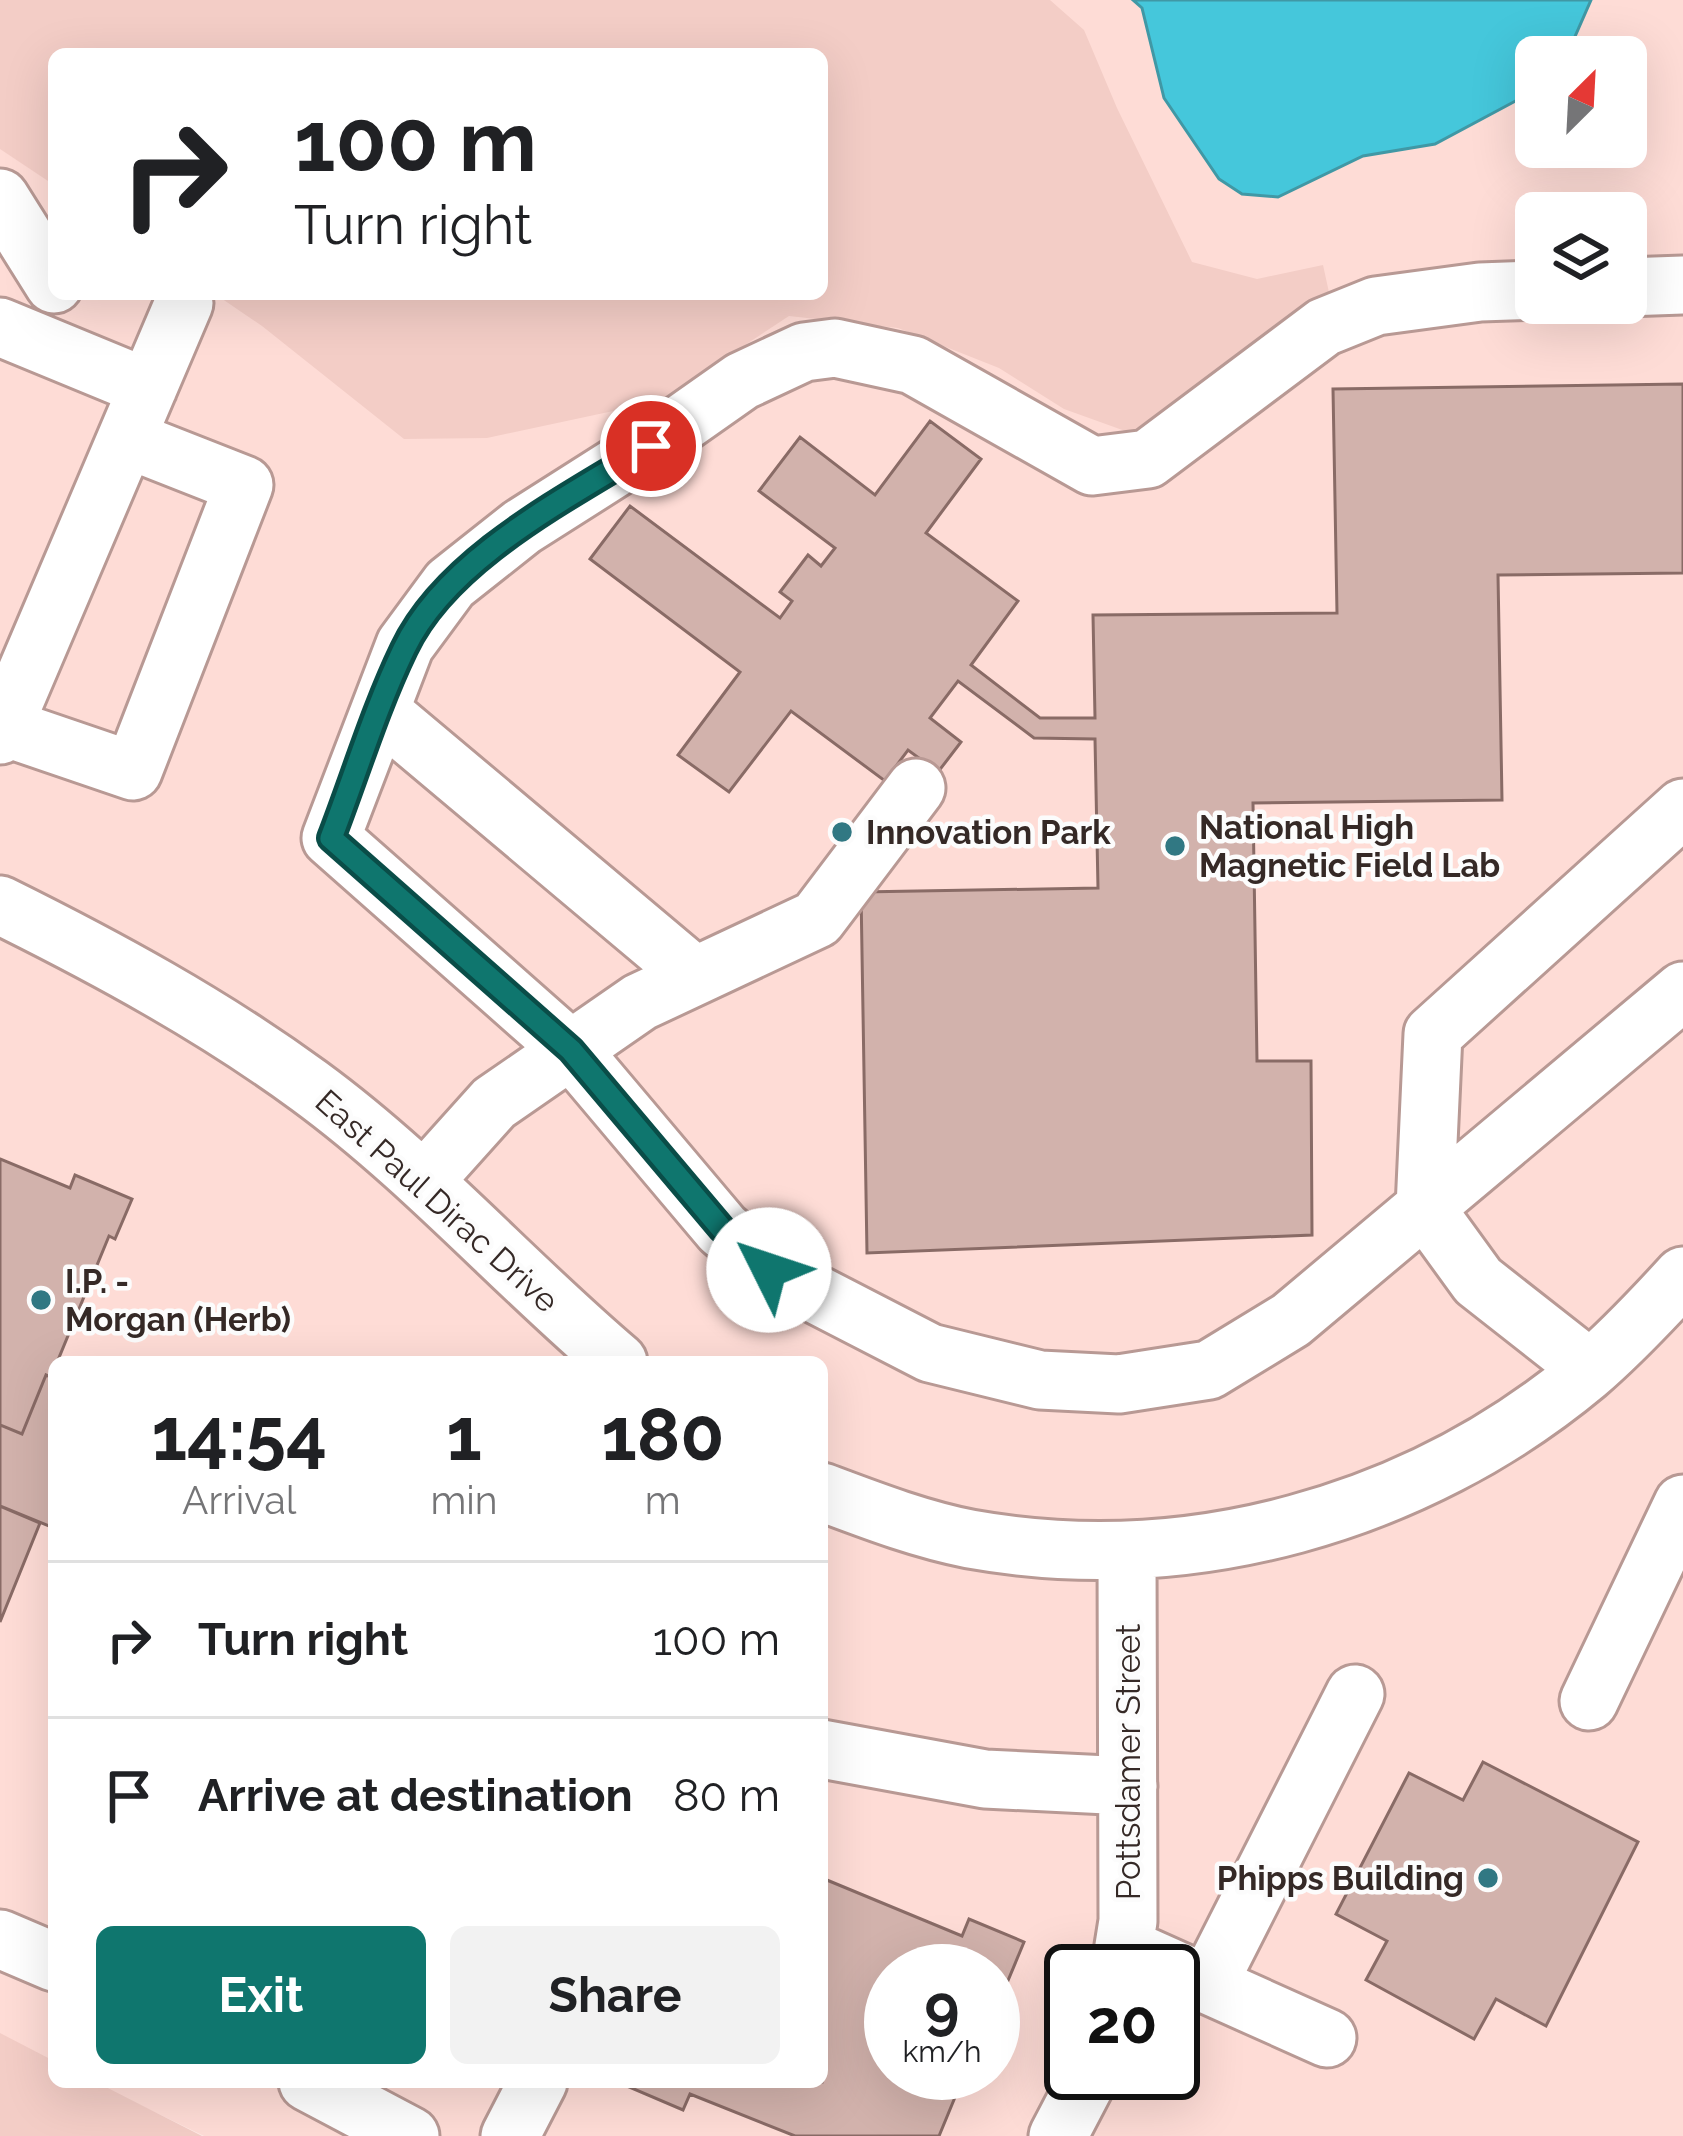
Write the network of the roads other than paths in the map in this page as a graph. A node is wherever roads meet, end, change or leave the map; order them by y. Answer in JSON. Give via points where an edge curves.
{"nodes":[{"id":1,"x":0,"y":198,"type":"edge"},
{"id":2,"x":48,"y":274,"type":"edge"},
{"id":3,"x":1683,"y":285,"type":"edge"},
{"id":4,"x":1647,"y":286,"type":"edge"},
{"id":5,"x":1515,"y":291,"type":"edge"},
{"id":6,"x":64,"y":300,"type":"edge"},
{"id":7,"x":184,"y":303,"type":"dead end"},
{"id":8,"x":0,"y":327,"type":"edge"},
{"id":9,"x":91,"y":364,"type":"junction"},
{"id":10,"x":137,"y":413,"type":"junction"},
{"id":11,"x":380,"y":711,"type":"junction"},
{"id":12,"x":2,"y":731,"type":"edge"},
{"id":13,"x":916,"y":788,"type":"dead end"},
{"id":14,"x":1683,"y":808,"type":"edge"},
{"id":15,"x":0,"y":905,"type":"edge"},
{"id":16,"x":695,"y":976,"type":"junction"},
{"id":17,"x":1683,"y":991,"type":"edge"},
{"id":18,"x":571,"y":1050,"type":"junction"},
{"id":19,"x":424,"y":1181,"type":"junction"},
{"id":20,"x":1425,"y":1208,"type":"junction"},
{"id":21,"x":1683,"y":1276,"type":"edge"},
{"id":22,"x":612,"y":1356,"type":"edge"},
{"id":23,"x":1590,"y":1369,"type":"junction"},
{"id":24,"x":828,"y":1494,"type":"edge"},
{"id":25,"x":1683,"y":1504,"type":"edge"},
{"id":26,"x":1127,"y":1552,"type":"junction"},
{"id":27,"x":1355,"y":1694,"type":"dead end"},
{"id":28,"x":1589,"y":1701,"type":"dead end"},
{"id":29,"x":828,"y":1750,"type":"edge"},
{"id":30,"x":1127,"y":1786,"type":"junction"},
{"id":31,"x":0,"y":1939,"type":"edge"},
{"id":32,"x":1124,"y":1944,"type":"edge"},
{"id":33,"x":48,"y":1959,"type":"edge"},
{"id":34,"x":1200,"y":1982,"type":"edge"},
{"id":35,"x":1208,"y":1984,"type":"junction"},
{"id":36,"x":1327,"y":2038,"type":"dead end"},
{"id":37,"x":333,"y":2088,"type":"edge"},
{"id":38,"x":535,"y":2088,"type":"edge"},
{"id":39,"x":1077,"y":2100,"type":"edge"},
{"id":40,"x":410,"y":2136,"type":"edge"},
{"id":41,"x":510,"y":2136,"type":"edge"},
{"id":42,"x":1058,"y":2136,"type":"edge"}],
"edges":[{"from":1,"to":2,"type":"street"},
{"from":3,"to":4,"type":"street"},
{"from":5,"to":11,"type":"street","via":[[1376,306],[1324,327],[1148,459],[1092,466],[913,364],[835,347],[804,352],[742,381],[450,584],[405,645]]},
{"from":6,"to":9,"type":"street","via":[[89,340]]},
{"from":7,"to":10,"type":"street"},
{"from":8,"to":9,"type":"street"},
{"from":9,"to":10,"type":"street"},
{"from":10,"to":12,"type":"street"},
{"from":10,"to":12,"type":"street","via":[[244,485],[133,771]]},
{"from":11,"to":16,"type":"street"},
{"from":11,"to":18,"type":"street","via":[[331,838]]},
{"from":13,"to":16,"type":"street","via":[[818,919]]},
{"from":14,"to":20,"type":"street","via":[[1433,1034]]},
{"from":15,"to":19,"type":"street","name":"East Paul Dirac Drive","via":[[203,1013]]},
{"from":16,"to":18,"type":"street"},
{"from":17,"to":20,"type":"street"},
{"from":18,"to":19,"type":"street","via":[[494,1102]]},
{"from":18,"to":20,"type":"street","via":[[722,1229],[769,1270],[930,1353],[1040,1380],[1119,1384],[1209,1370],[1291,1320]]},
{"from":19,"to":22,"type":"street","name":"East Paul Dirac Drive"},
{"from":20,"to":23,"type":"street","via":[[1478,1281]]},
{"from":21,"to":23,"type":"street"},
{"from":23,"to":26,"type":"street","via":[[1481,1447],[1356,1506],[1266,1534]]},
{"from":24,"to":26,"type":"street","via":[[969,1538]]},
{"from":25,"to":28,"type":"street"},
{"from":26,"to":30,"type":"street","name":"Pottsdamer Street"},
{"from":27,"to":35,"type":"street"},
{"from":29,"to":30,"type":"street","via":[[985,1779]]},
{"from":30,"to":32,"type":"street","name":"Pottsdamer Street"},
{"from":31,"to":33,"type":"street"},
{"from":34,"to":35,"type":"street"},
{"from":35,"to":36,"type":"street"},
{"from":37,"to":40,"type":"street"},
{"from":38,"to":41,"type":"street"},
{"from":39,"to":42,"type":"street"}]}
